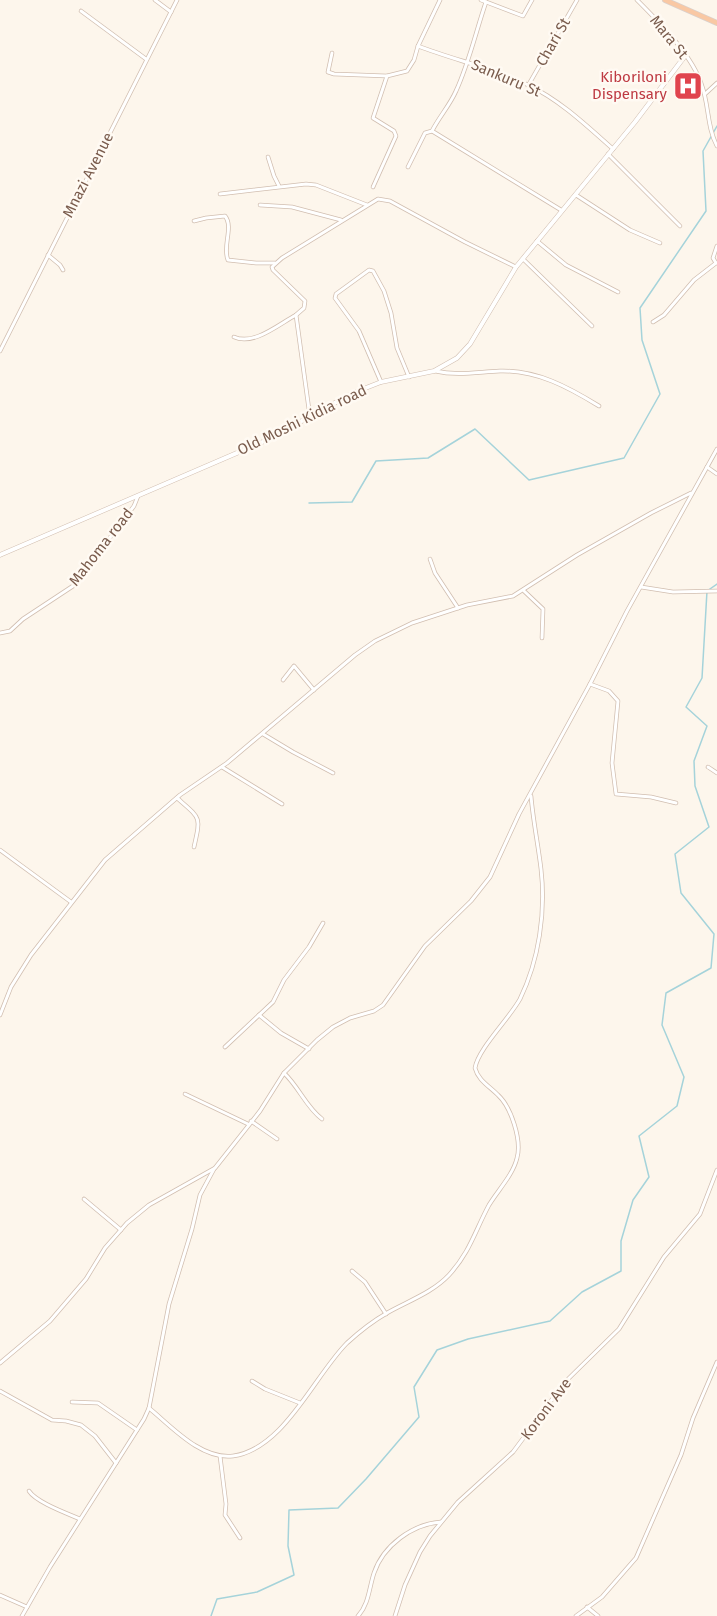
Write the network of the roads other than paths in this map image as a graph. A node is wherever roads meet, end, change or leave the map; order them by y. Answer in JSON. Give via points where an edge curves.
{"nodes":[{"id":1,"x":155,"y":0,"type":"edge"},
{"id":2,"x":177,"y":0,"type":"edge"},
{"id":3,"x":440,"y":0,"type":"edge"},
{"id":4,"x":481,"y":0,"type":"edge"},
{"id":5,"x":532,"y":0,"type":"edge"},
{"id":6,"x":577,"y":0,"type":"edge"},
{"id":7,"x":637,"y":0,"type":"edge"},
{"id":8,"x":665,"y":0,"type":"edge"},
{"id":9,"x":486,"y":2,"type":"junction"},
{"id":10,"x":81,"y":11,"type":"dead end"},
{"id":11,"x":171,"y":12,"type":"junction"},
{"id":12,"x":717,"y":23,"type":"edge"},
{"id":13,"x":418,"y":46,"type":"junction"},
{"id":14,"x":332,"y":53,"type":"dead end"},
{"id":15,"x":685,"y":56,"type":"junction"},
{"id":16,"x":146,"y":59,"type":"junction"},
{"id":17,"x":467,"y":62,"type":"junction"},
{"id":18,"x":387,"y":76,"type":"junction"},
{"id":19,"x":717,"y":83,"type":"edge"},
{"id":20,"x":529,"y":85,"type":"junction"},
{"id":21,"x":705,"y":94,"type":"junction"},
{"id":22,"x":432,"y":131,"type":"junction"},
{"id":23,"x":717,"y":146,"type":"edge"},
{"id":24,"x":613,"y":149,"type":"junction"},
{"id":25,"x":608,"y":154,"type":"junction"},
{"id":26,"x":268,"y":157,"type":"dead end"},
{"id":27,"x":408,"y":167,"type":"dead end"},
{"id":28,"x":279,"y":186,"type":"junction"},
{"id":29,"x":373,"y":188,"type":"dead end"},
{"id":30,"x":220,"y":194,"type":"dead end"},
{"id":31,"x":574,"y":194,"type":"junction"},
{"id":32,"x":260,"y":205,"type":"dead end"},
{"id":33,"x":367,"y":205,"type":"junction"},
{"id":34,"x":561,"y":210,"type":"junction"},
{"id":35,"x":341,"y":220,"type":"junction"},
{"id":36,"x":194,"y":221,"type":"dead end"},
{"id":37,"x":680,"y":226,"type":"dead end"},
{"id":38,"x":537,"y":241,"type":"junction"},
{"id":39,"x":660,"y":243,"type":"dead end"},
{"id":40,"x":717,"y":246,"type":"edge"},
{"id":41,"x":48,"y":255,"type":"junction"},
{"id":42,"x":523,"y":259,"type":"junction"},
{"id":43,"x":275,"y":263,"type":"junction"},
{"id":44,"x":716,"y":263,"type":"edge"},
{"id":45,"x":516,"y":267,"type":"junction"},
{"id":46,"x":63,"y":270,"type":"dead end"},
{"id":47,"x":618,"y":292,"type":"dead end"},
{"id":48,"x":296,"y":315,"type":"junction"},
{"id":49,"x":653,"y":322,"type":"dead end"},
{"id":50,"x":592,"y":326,"type":"dead end"},
{"id":51,"x":234,"y":338,"type":"dead end"},
{"id":52,"x":0,"y":351,"type":"edge"},
{"id":53,"x":434,"y":371,"type":"junction"},
{"id":54,"x":409,"y":377,"type":"junction"},
{"id":55,"x":381,"y":382,"type":"junction"},
{"id":56,"x":599,"y":406,"type":"dead end"},
{"id":57,"x":310,"y":417,"type":"junction"},
{"id":58,"x":717,"y":449,"type":"edge"},
{"id":59,"x":707,"y":467,"type":"junction"},
{"id":60,"x":717,"y":474,"type":"edge"},
{"id":61,"x":691,"y":493,"type":"junction"},
{"id":62,"x":138,"y":496,"type":"junction"},
{"id":63,"x":0,"y":555,"type":"edge"},
{"id":64,"x":430,"y":559,"type":"dead end"},
{"id":65,"x":640,"y":587,"type":"junction"},
{"id":66,"x":524,"y":591,"type":"junction"},
{"id":67,"x":717,"y":591,"type":"edge"},
{"id":68,"x":458,"y":608,"type":"junction"},
{"id":69,"x":0,"y":633,"type":"edge"},
{"id":70,"x":542,"y":638,"type":"dead end"},
{"id":71,"x":284,"y":680,"type":"dead end"},
{"id":72,"x":590,"y":684,"type":"junction"},
{"id":73,"x":314,"y":690,"type":"junction"},
{"id":74,"x":263,"y":734,"type":"junction"},
{"id":75,"x":222,"y":767,"type":"junction"},
{"id":76,"x":708,"y":767,"type":"dead end"},
{"id":77,"x":333,"y":773,"type":"dead end"},
{"id":78,"x":717,"y":773,"type":"edge"},
{"id":79,"x":531,"y":794,"type":"junction"},
{"id":80,"x":177,"y":798,"type":"junction"},
{"id":81,"x":676,"y":803,"type":"dead end"},
{"id":82,"x":282,"y":804,"type":"dead end"},
{"id":83,"x":194,"y":848,"type":"dead end"},
{"id":84,"x":0,"y":850,"type":"edge"},
{"id":85,"x":71,"y":902,"type":"junction"},
{"id":86,"x":323,"y":923,"type":"dead end"},
{"id":87,"x":0,"y":1015,"type":"edge"},
{"id":88,"x":259,"y":1015,"type":"junction"},
{"id":89,"x":225,"y":1047,"type":"dead end"},
{"id":90,"x":309,"y":1049,"type":"junction"},
{"id":91,"x":284,"y":1073,"type":"junction"},
{"id":92,"x":185,"y":1094,"type":"dead end"},
{"id":93,"x":322,"y":1119,"type":"dead end"},
{"id":94,"x":250,"y":1123,"type":"junction"},
{"id":95,"x":277,"y":1139,"type":"dead end"},
{"id":96,"x":215,"y":1168,"type":"junction"},
{"id":97,"x":717,"y":1170,"type":"edge"},
{"id":98,"x":84,"y":1199,"type":"dead end"},
{"id":99,"x":121,"y":1230,"type":"junction"},
{"id":100,"x":352,"y":1271,"type":"dead end"},
{"id":101,"x":386,"y":1314,"type":"junction"},
{"id":102,"x":717,"y":1362,"type":"edge"},
{"id":103,"x":0,"y":1363,"type":"edge"},
{"id":104,"x":252,"y":1381,"type":"dead end"},
{"id":105,"x":0,"y":1391,"type":"edge"},
{"id":106,"x":72,"y":1402,"type":"dead end"},
{"id":107,"x":300,"y":1403,"type":"junction"},
{"id":108,"x":149,"y":1408,"type":"junction"},
{"id":109,"x":137,"y":1430,"type":"junction"},
{"id":110,"x":220,"y":1456,"type":"junction"},
{"id":111,"x":116,"y":1463,"type":"junction"},
{"id":112,"x":29,"y":1491,"type":"dead end"},
{"id":113,"x":80,"y":1519,"type":"junction"},
{"id":114,"x":441,"y":1522,"type":"junction"},
{"id":115,"x":240,"y":1538,"type":"dead end"},
{"id":116,"x":0,"y":1595,"type":"edge"},
{"id":117,"x":27,"y":1607,"type":"junction"},
{"id":118,"x":587,"y":1607,"type":"junction"},
{"id":119,"x":22,"y":1616,"type":"edge"},
{"id":120,"x":358,"y":1616,"type":"edge"},
{"id":121,"x":396,"y":1616,"type":"edge"},
{"id":122,"x":576,"y":1616,"type":"edge"},
{"id":123,"x":598,"y":1616,"type":"edge"}],
"edges":[{"from":1,"to":11,"type":"street"},
{"from":2,"to":11,"type":"street","name":"Mnazi Avenue"},
{"from":3,"to":13,"type":"street"},
{"from":4,"to":9,"type":"street"},
{"from":5,"to":9,"type":"street","via":[[523,16]]},
{"from":6,"to":20,"type":"street","name":"Chari St"},
{"from":7,"to":15,"type":"street","name":"Mara St"},
{"from":8,"to":12,"type":"highway"},
{"from":9,"to":17,"type":"street"},
{"from":10,"to":16,"type":"street"},
{"from":11,"to":16,"type":"street","name":"Mnazi Avenue"},
{"from":13,"to":17,"type":"street","name":"Sankuru St"},
{"from":13,"to":18,"type":"street","via":[[410,69]]},
{"from":14,"to":18,"type":"street","via":[[330,73]]},
{"from":15,"to":21,"type":"street","name":"Mara St","via":[[698,74]]},
{"from":15,"to":24,"type":"street","name":"Old Moshi Kidia road"},
{"from":16,"to":41,"type":"street","name":"Mnazi Avenue"},
{"from":17,"to":20,"type":"street","name":"Sankuru St"},
{"from":17,"to":22,"type":"street","via":[[455,94]]},
{"from":18,"to":29,"type":"street","via":[[373,118],[396,136]]},
{"from":19,"to":21,"type":"street"},
{"from":20,"to":24,"type":"street","name":"Sankuru St","via":[[573,114]]},
{"from":21,"to":23,"type":"street","name":"Mara St"},
{"from":22,"to":27,"type":"street","via":[[425,133]]},
{"from":22,"to":34,"type":"street"},
{"from":24,"to":25,"type":"street","name":"Old Moshi Kidia road"},
{"from":25,"to":31,"type":"street","name":"Old Moshi Kidia road"},
{"from":25,"to":37,"type":"street"},
{"from":26,"to":28,"type":"street"},
{"from":28,"to":30,"type":"street"},
{"from":28,"to":33,"type":"street","via":[[316,185]]},
{"from":31,"to":34,"type":"street","name":"Old Moshi Kidia road"},
{"from":31,"to":39,"type":"street","via":[[630,230]]},
{"from":32,"to":35,"type":"street","via":[[292,207]]},
{"from":33,"to":35,"type":"street"},
{"from":33,"to":45,"type":"street","via":[[378,199],[390,201]]},
{"from":34,"to":38,"type":"street","name":"Old Moshi Kidia road"},
{"from":35,"to":43,"type":"street"},
{"from":36,"to":43,"type":"street","via":[[225,216],[228,260]]},
{"from":38,"to":42,"type":"street","name":"Old Moshi Kidia road"},
{"from":38,"to":47,"type":"street","via":[[566,265]]},
{"from":40,"to":44,"type":"street","via":[[713,258]]},
{"from":41,"to":46,"type":"street"},
{"from":41,"to":52,"type":"street","name":"Mnazi Avenue"},
{"from":42,"to":45,"type":"street","name":"Old Moshi Kidia road"},
{"from":42,"to":50,"type":"street"},
{"from":43,"to":48,"type":"street","via":[[273,270],[305,301]]},
{"from":44,"to":49,"type":"street"},
{"from":45,"to":53,"type":"street","name":"Old Moshi Kidia road","via":[[465,351]]},
{"from":48,"to":51,"type":"street","via":[[254,338]]},
{"from":48,"to":57,"type":"street"},
{"from":53,"to":54,"type":"street","name":"Old Moshi Kidia road"},
{"from":53,"to":56,"type":"street","via":[[452,375],[512,372],[547,378]]},
{"from":54,"to":55,"type":"street","name":"Old Moshi Kidia road"},
{"from":54,"to":55,"type":"street","via":[[397,348],[384,291],[369,270],[335,297],[358,331]]},
{"from":55,"to":57,"type":"street","name":"Old Moshi Kidia road"},
{"from":57,"to":62,"type":"street","name":"Old Moshi Kidia road"},
{"from":58,"to":59,"type":"street"},
{"from":59,"to":60,"type":"street"},
{"from":59,"to":61,"type":"street"},
{"from":61,"to":65,"type":"street"},
{"from":61,"to":66,"type":"street","via":[[577,555]]},
{"from":62,"to":63,"type":"street","name":"Old Moshi Kidia road"},
{"from":62,"to":69,"type":"street","name":"Mahoma road","via":[[72,586],[10,631]]},
{"from":64,"to":68,"type":"street"},
{"from":65,"to":67,"type":"street","via":[[673,592]]},
{"from":65,"to":72,"type":"street"},
{"from":66,"to":68,"type":"street","via":[[506,599]]},
{"from":66,"to":70,"type":"street","via":[[543,609]]},
{"from":68,"to":73,"type":"street","via":[[397,629],[375,641]]},
{"from":71,"to":73,"type":"street","via":[[294,666]]},
{"from":72,"to":79,"type":"street"},
{"from":72,"to":81,"type":"street","via":[[609,691],[618,701],[612,763],[616,794]]},
{"from":73,"to":74,"type":"street"},
{"from":74,"to":75,"type":"street"},
{"from":74,"to":77,"type":"street"},
{"from":75,"to":80,"type":"street"},
{"from":75,"to":82,"type":"street"},
{"from":76,"to":78,"type":"street"},
{"from":79,"to":90,"type":"street","via":[[490,877],[425,946],[383,1005],[333,1027]]},
{"from":79,"to":101,"type":"street","via":[[543,897],[538,944],[512,1013],[479,1056],[475,1068],[478,1077],[502,1099],[511,1115],[517,1159],[462,1260],[441,1283]]},
{"from":80,"to":83,"type":"street","via":[[198,818]]},
{"from":80,"to":85,"type":"street","via":[[105,860]]},
{"from":84,"to":85,"type":"street"},
{"from":85,"to":87,"type":"street","via":[[31,955]]},
{"from":86,"to":88,"type":"street","via":[[273,1002]]},
{"from":88,"to":89,"type":"street"},
{"from":88,"to":90,"type":"street"},
{"from":90,"to":91,"type":"street"},
{"from":91,"to":93,"type":"street"},
{"from":91,"to":94,"type":"street"},
{"from":92,"to":94,"type":"street"},
{"from":94,"to":95,"type":"street"},
{"from":94,"to":96,"type":"street"},
{"from":96,"to":99,"type":"street","via":[[149,1205]]},
{"from":96,"to":108,"type":"street","via":[[203,1185],[169,1304]]},
{"from":97,"to":114,"type":"street","name":"Koroni Ave","via":[[700,1214],[664,1257],[619,1329],[565,1383],[513,1452]]},
{"from":98,"to":99,"type":"street"},
{"from":99,"to":103,"type":"street","via":[[50,1321]]},
{"from":100,"to":101,"type":"street","via":[[365,1282]]},
{"from":101,"to":107,"type":"street","via":[[346,1344]]},
{"from":102,"to":118,"type":"street","via":[[636,1558],[602,1597]]},
{"from":104,"to":107,"type":"street"},
{"from":105,"to":111,"type":"street","via":[[52,1420],[81,1425]]},
{"from":106,"to":109,"type":"street","via":[[98,1403]]},
{"from":107,"to":110,"type":"street","via":[[258,1446],[242,1454]]},
{"from":108,"to":109,"type":"street"},
{"from":108,"to":110,"type":"street","via":[[198,1446]]},
{"from":109,"to":111,"type":"street"},
{"from":110,"to":115,"type":"street","via":[[225,1515]]},
{"from":111,"to":113,"type":"street"},
{"from":112,"to":113,"type":"street","via":[[36,1499]]},
{"from":113,"to":117,"type":"street"},
{"from":114,"to":120,"type":"street","via":[[406,1535],[385,1552]]},
{"from":114,"to":121,"type":"street","name":"Koroni Ave","via":[[420,1552]]},
{"from":116,"to":117,"type":"street"},
{"from":117,"to":119,"type":"street"},
{"from":118,"to":122,"type":"street"},
{"from":118,"to":123,"type":"street"}]}
